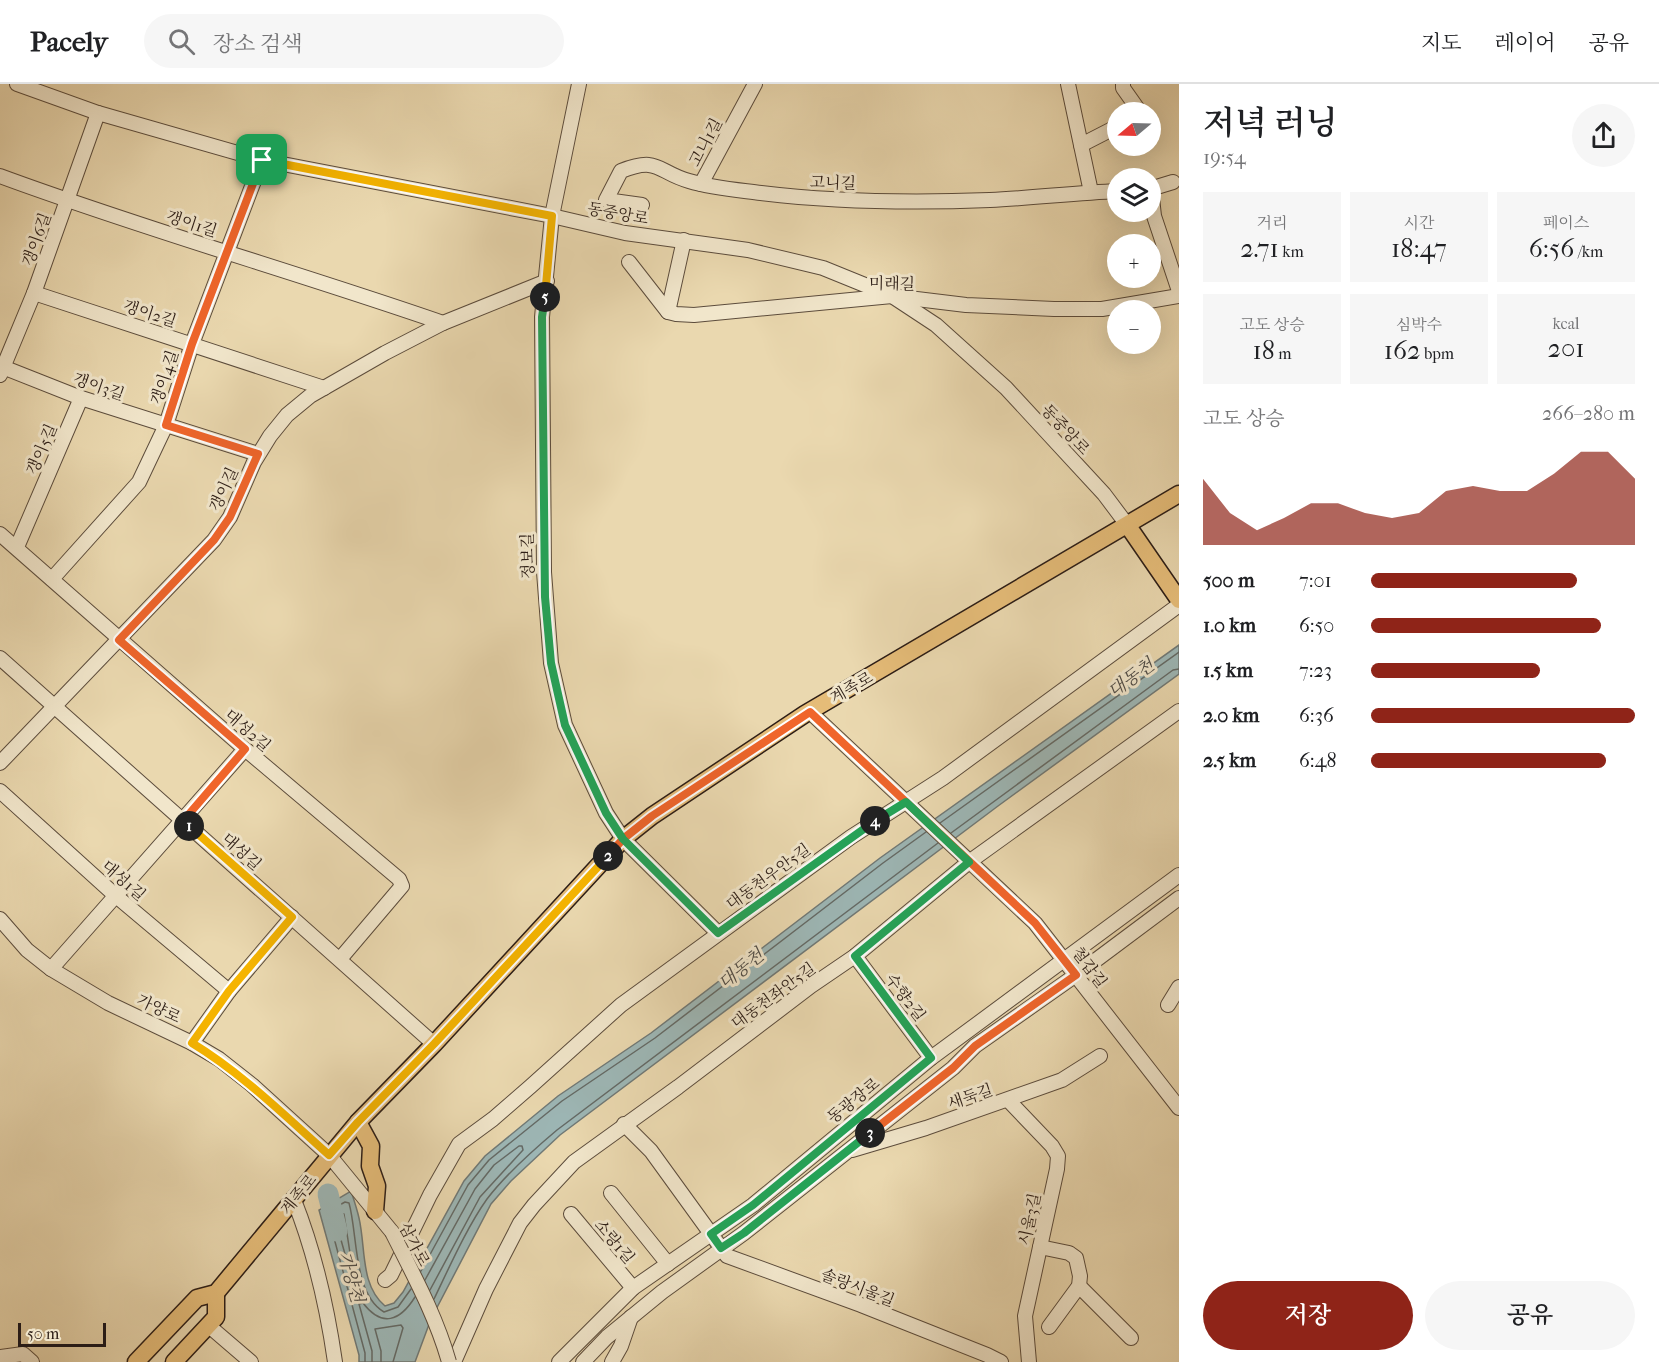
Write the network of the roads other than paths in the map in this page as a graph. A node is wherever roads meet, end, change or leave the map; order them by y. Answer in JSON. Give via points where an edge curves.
{"nodes":[{"id":1,"x":17,"y":84,"type":"edge"},
{"id":2,"x":579,"y":84,"type":"edge"},
{"id":3,"x":755,"y":84,"type":"edge"},
{"id":4,"x":1068,"y":84,"type":"edge"},
{"id":5,"x":1123,"y":84,"type":"edge"},
{"id":6,"x":1133,"y":102,"type":"edge"},
{"id":7,"x":98,"y":113,"type":"junction"},
{"id":8,"x":1107,"y":132,"type":"edge"},
{"id":9,"x":1081,"y":145,"type":"junction"},
{"id":10,"x":262,"y":160,"type":"junction"},
{"id":11,"x":0,"y":176,"type":"edge"},
{"id":12,"x":1173,"y":182,"type":"dead end"},
{"id":13,"x":701,"y":184,"type":"junction"},
{"id":14,"x":1161,"y":186,"type":"edge"},
{"id":15,"x":1107,"y":191,"type":"edge"},
{"id":16,"x":1091,"y":192,"type":"junction"},
{"id":17,"x":68,"y":201,"type":"junction"},
{"id":18,"x":642,"y":205,"type":"dead end"},
{"id":19,"x":552,"y":216,"type":"junction"},
{"id":20,"x":1156,"y":222,"type":"edge"},
{"id":21,"x":684,"y":240,"type":"junction"},
{"id":22,"x":228,"y":252,"type":"junction"},
{"id":23,"x":629,"y":262,"type":"dead end"},
{"id":24,"x":547,"y":281,"type":"junction"},
{"id":25,"x":1179,"y":291,"type":"edge"},
{"id":26,"x":34,"y":293,"type":"junction"},
{"id":27,"x":892,"y":296,"type":"junction"},
{"id":28,"x":1179,"y":296,"type":"edge"},
{"id":29,"x":668,"y":312,"type":"junction"},
{"id":30,"x":443,"y":323,"type":"junction"},
{"id":31,"x":192,"y":344,"type":"junction"},
{"id":32,"x":1,"y":370,"type":"edge"},
{"id":33,"x":324,"y":388,"type":"junction"},
{"id":34,"x":81,"y":398,"type":"junction"},
{"id":35,"x":166,"y":425,"type":"junction"},
{"id":36,"x":258,"y":454,"type":"junction"},
{"id":37,"x":1179,"y":494,"type":"edge"},
{"id":38,"x":1128,"y":526,"type":"junction"},
{"id":39,"x":0,"y":534,"type":"edge"},
{"id":40,"x":17,"y":547,"type":"junction"},
{"id":41,"x":52,"y":579,"type":"junction"},
{"id":42,"x":1179,"y":600,"type":"edge"},
{"id":43,"x":1179,"y":604,"type":"edge"},
{"id":44,"x":119,"y":640,"type":"junction"},
{"id":45,"x":0,"y":658,"type":"edge"},
{"id":46,"x":54,"y":706,"type":"junction"},
{"id":47,"x":1179,"y":711,"type":"edge"},
{"id":48,"x":810,"y":712,"type":"junction"},
{"id":49,"x":245,"y":749,"type":"junction"},
{"id":50,"x":0,"y":764,"type":"edge"},
{"id":51,"x":0,"y":791,"type":"edge"},
{"id":52,"x":908,"y":804,"type":"junction"},
{"id":53,"x":183,"y":821,"type":"junction"},
{"id":54,"x":623,"y":839,"type":"junction"},
{"id":55,"x":966,"y":860,"type":"junction"},
{"id":56,"x":1179,"y":875,"type":"edge"},
{"id":57,"x":116,"y":896,"type":"junction"},
{"id":58,"x":1179,"y":898,"type":"edge"},
{"id":59,"x":292,"y":917,"type":"junction"},
{"id":60,"x":0,"y":919,"type":"edge"},
{"id":61,"x":718,"y":933,"type":"junction"},
{"id":62,"x":855,"y":956,"type":"junction"},
{"id":63,"x":340,"y":959,"type":"junction"},
{"id":64,"x":1065,"y":960,"type":"junction"},
{"id":65,"x":51,"y":969,"type":"junction"},
{"id":66,"x":1076,"y":975,"type":"junction"},
{"id":67,"x":1179,"y":987,"type":"edge"},
{"id":68,"x":229,"y":991,"type":"junction"},
{"id":69,"x":1168,"y":1005,"type":"dead end"},
{"id":70,"x":192,"y":1043,"type":"junction"},
{"id":71,"x":434,"y":1044,"type":"junction"},
{"id":72,"x":1100,"y":1056,"type":"dead end"},
{"id":73,"x":931,"y":1058,"type":"junction"},
{"id":74,"x":1008,"y":1100,"type":"junction"},
{"id":75,"x":1179,"y":1108,"type":"edge"},
{"id":76,"x":358,"y":1122,"type":"junction"},
{"id":77,"x":624,"y":1124,"type":"junction"},
{"id":78,"x":845,"y":1153,"type":"junction"},
{"id":79,"x":329,"y":1155,"type":"junction"},
{"id":80,"x":611,"y":1193,"type":"dead end"},
{"id":81,"x":294,"y":1200,"type":"junction"},
{"id":82,"x":375,"y":1211,"type":"junction"},
{"id":83,"x":571,"y":1215,"type":"dead end"},
{"id":84,"x":711,"y":1234,"type":"junction"},
{"id":85,"x":1040,"y":1247,"type":"junction"},
{"id":86,"x":721,"y":1248,"type":"junction"},
{"id":87,"x":668,"y":1264,"type":"junction"},
{"id":88,"x":385,"y":1280,"type":"dead end"},
{"id":89,"x":1079,"y":1286,"type":"junction"},
{"id":90,"x":633,"y":1288,"type":"junction"},
{"id":91,"x":216,"y":1293,"type":"junction"},
{"id":92,"x":632,"y":1317,"type":"junction"},
{"id":93,"x":209,"y":1326,"type":"junction"},
{"id":94,"x":1048,"y":1327,"type":"dead end"},
{"id":95,"x":1131,"y":1338,"type":"dead end"},
{"id":96,"x":0,"y":1357,"type":"edge"},
{"id":97,"x":32,"y":1362,"type":"edge"},
{"id":98,"x":136,"y":1362,"type":"edge"},
{"id":99,"x":174,"y":1362,"type":"edge"},
{"id":100,"x":251,"y":1362,"type":"edge"},
{"id":101,"x":335,"y":1362,"type":"edge"},
{"id":102,"x":449,"y":1362,"type":"edge"},
{"id":103,"x":454,"y":1362,"type":"edge"},
{"id":104,"x":559,"y":1362,"type":"edge"},
{"id":105,"x":582,"y":1362,"type":"edge"},
{"id":106,"x":612,"y":1362,"type":"edge"},
{"id":107,"x":1001,"y":1362,"type":"edge"},
{"id":108,"x":1029,"y":1362,"type":"edge"}],
"edges":[{"from":1,"to":7,"type":"street","name":"동중앙로"},
{"from":2,"to":19,"type":"street","name":"정보길"},
{"from":3,"to":13,"type":"street","name":"고니1길"},
{"from":4,"to":9,"type":"street"},
{"from":5,"to":6,"type":"street"},
{"from":7,"to":10,"type":"street","name":"동중앙로"},
{"from":7,"to":17,"type":"street","name":"갱이6길"},
{"from":8,"to":9,"type":"street"},
{"from":9,"to":16,"type":"street"},
{"from":10,"to":19,"type":"street","name":"동중앙로"},
{"from":10,"to":22,"type":"street","name":"갱이4길"},
{"from":11,"to":17,"type":"street","name":"갱이1길"},
{"from":12,"to":14,"type":"street"},
{"from":13,"to":16,"type":"street","name":"고니길","via":[[817,199],[990,200]]},
{"from":13,"to":18,"type":"street","name":"고니길","via":[[661,167],[639,164],[621,171],[606,200]]},
{"from":15,"to":16,"type":"street","name":"고니길"},
{"from":17,"to":22,"type":"street","name":"갱이1길"},
{"from":17,"to":26,"type":"street","name":"갱이6길"},
{"from":19,"to":21,"type":"street","name":"동중앙로","via":[[625,233]]},
{"from":19,"to":24,"type":"street","name":"정보길"},
{"from":20,"to":25,"type":"street"},
{"from":21,"to":27,"type":"street","name":"동중앙로","via":[[823,268]]},
{"from":21,"to":29,"type":"street"},
{"from":22,"to":30,"type":"street","name":"갱이1길"},
{"from":22,"to":31,"type":"street","name":"갱이4길"},
{"from":23,"to":29,"type":"street"},
{"from":24,"to":30,"type":"street","name":"갱이길"},
{"from":24,"to":54,"type":"street","name":"정보길","via":[[542,357],[543,561],[548,642],[565,725],[606,813]]},
{"from":26,"to":31,"type":"street","name":"갱이2길"},
{"from":26,"to":32,"type":"street","name":"갱이6길"},
{"from":27,"to":28,"type":"street","name":"미래길","via":[[966,305],[1054,309],[1101,309]]},
{"from":27,"to":29,"type":"street","name":"미래길","via":[[694,315]]},
{"from":27,"to":38,"type":"street","name":"동중앙로","via":[[936,325],[1006,388],[1104,494]]},
{"from":30,"to":33,"type":"street","name":"갱이길"},
{"from":31,"to":33,"type":"street","name":"갱이2길"},
{"from":31,"to":35,"type":"street","name":"갱이4길"},
{"from":32,"to":34,"type":"street","name":"갱이3길"},
{"from":33,"to":36,"type":"street","name":"갱이길","via":[[287,415]]},
{"from":34,"to":35,"type":"street","name":"갱이3길"},
{"from":34,"to":40,"type":"street","name":"갱이5길"},
{"from":35,"to":36,"type":"street","name":"갱이3길"},
{"from":35,"to":41,"type":"street","name":"갱이4길","via":[[139,482]]},
{"from":36,"to":44,"type":"street","name":"갱이길","via":[[230,517],[214,540]]},
{"from":37,"to":38,"type":"main road","name":"계족로"},
{"from":38,"to":42,"type":"main road"},
{"from":38,"to":48,"type":"main road","name":"계족로"},
{"from":39,"to":40,"type":"street","name":"대성2길"},
{"from":40,"to":41,"type":"street","name":"대성2길"},
{"from":41,"to":44,"type":"street","name":"대성2길"},
{"from":43,"to":52,"type":"street","name":"대동천우안5길"},
{"from":44,"to":46,"type":"street","name":"갱이길"},
{"from":44,"to":49,"type":"street","name":"대성2길"},
{"from":45,"to":46,"type":"street","name":"대성길"},
{"from":46,"to":50,"type":"street"},
{"from":46,"to":53,"type":"street","name":"대성길"},
{"from":47,"to":55,"type":"street","name":"대동천좌안5길"},
{"from":48,"to":52,"type":"street"},
{"from":48,"to":54,"type":"main road","name":"계족로"},
{"from":49,"to":53,"type":"street"},
{"from":49,"to":63,"type":"street","name":"대성2길","via":[[399,879],[402,886]]},
{"from":51,"to":57,"type":"street","name":"대성1길"},
{"from":52,"to":55,"type":"street","name":"철갑길"},
{"from":52,"to":61,"type":"street","name":"대동천우안5길","via":[[851,837]]},
{"from":53,"to":57,"type":"street"},
{"from":53,"to":59,"type":"street","name":"대성길"},
{"from":54,"to":61,"type":"street","name":"정보길"},
{"from":54,"to":71,"type":"main road","name":"계족로"},
{"from":55,"to":62,"type":"street","name":"대동천좌안5길"},
{"from":55,"to":64,"type":"street","name":"철갑길","via":[[1035,923]]},
{"from":56,"to":64,"type":"street","name":"동광장로"},
{"from":57,"to":65,"type":"street"},
{"from":57,"to":68,"type":"street","name":"대성1길"},
{"from":58,"to":66,"type":"street"},
{"from":59,"to":63,"type":"street","name":"대성길"},
{"from":59,"to":68,"type":"street"},
{"from":60,"to":65,"type":"street","name":"가양로","via":[[27,950]]},
{"from":61,"to":88,"type":"street","name":"대동천우안5길","via":[[621,1005],[524,1093],[459,1144]]},
{"from":62,"to":73,"type":"street","name":"수향2길"},
{"from":62,"to":77,"type":"street","name":"대동천좌안5길"},
{"from":63,"to":71,"type":"street","name":"대성길"},
{"from":64,"to":66,"type":"street","name":"철갑길"},
{"from":64,"to":73,"type":"street","name":"동광장로"},
{"from":65,"to":70,"type":"street","name":"가양로","via":[[108,1003]]},
{"from":66,"to":75,"type":"street","name":"철갑길"},
{"from":66,"to":78,"type":"street","via":[[975,1046],[953,1068]]},
{"from":67,"to":69,"type":"street"},
{"from":68,"to":70,"type":"street"},
{"from":70,"to":79,"type":"street","name":"가양로","via":[[252,1085]]},
{"from":71,"to":76,"type":"main road","name":"계족로"},
{"from":72,"to":74,"type":"street","name":"새둑길","via":[[1062,1080]]},
{"from":73,"to":84,"type":"street","name":"동광장로","via":[[753,1205]]},
{"from":74,"to":78,"type":"street","name":"새둑길"},
{"from":74,"to":85,"type":"street","name":"시울3길","via":[[1058,1156]]},
{"from":76,"to":79,"type":"main road","name":"계족로"},
{"from":76,"to":82,"type":"main road","via":[[371,1146],[370,1166],[377,1186]]},
{"from":77,"to":84,"type":"street","name":"솔랑시울길","via":[[651,1151]]},
{"from":77,"to":103,"type":"street","name":"대동천좌안5길","via":[[574,1162],[520,1223]]},
{"from":78,"to":86,"type":"street"},
{"from":79,"to":81,"type":"main road","name":"계족로"},
{"from":79,"to":82,"type":"street","name":"삼가로"},
{"from":80,"to":87,"type":"street"},
{"from":81,"to":91,"type":"main road","name":"계족로"},
{"from":81,"to":101,"type":"street","via":[[308,1235],[325,1301]]},
{"from":82,"to":102,"type":"street","name":"삼가로","bridge":true,"via":[[392,1232],[425,1298]]},
{"from":83,"to":90,"type":"street","name":"소랑1길"},
{"from":84,"to":86,"type":"street","name":"솔랑시울길"},
{"from":84,"to":87,"type":"street","name":"동광장로"},
{"from":85,"to":89,"type":"street","via":[[1076,1258]]},
{"from":85,"to":108,"type":"street","name":"시울3길","via":[[1025,1317]]},
{"from":86,"to":92,"type":"street"},
{"from":86,"to":107,"type":"street","name":"솔랑시울길","via":[[727,1256]]},
{"from":87,"to":90,"type":"street","name":"동광장로"},
{"from":89,"to":94,"type":"street"},
{"from":89,"to":95,"type":"street"},
{"from":90,"to":104,"type":"street","name":"동광장로"},
{"from":91,"to":93,"type":"main road","via":[[216,1317]]},
{"from":91,"to":98,"type":"main road","name":"계족로","via":[[197,1298]]},
{"from":92,"to":105,"type":"street"},
{"from":92,"to":106,"type":"street"},
{"from":93,"to":99,"type":"main road"},
{"from":93,"to":100,"type":"street"},
{"from":96,"to":97,"type":"street","via":[[23,1354]]}]}
